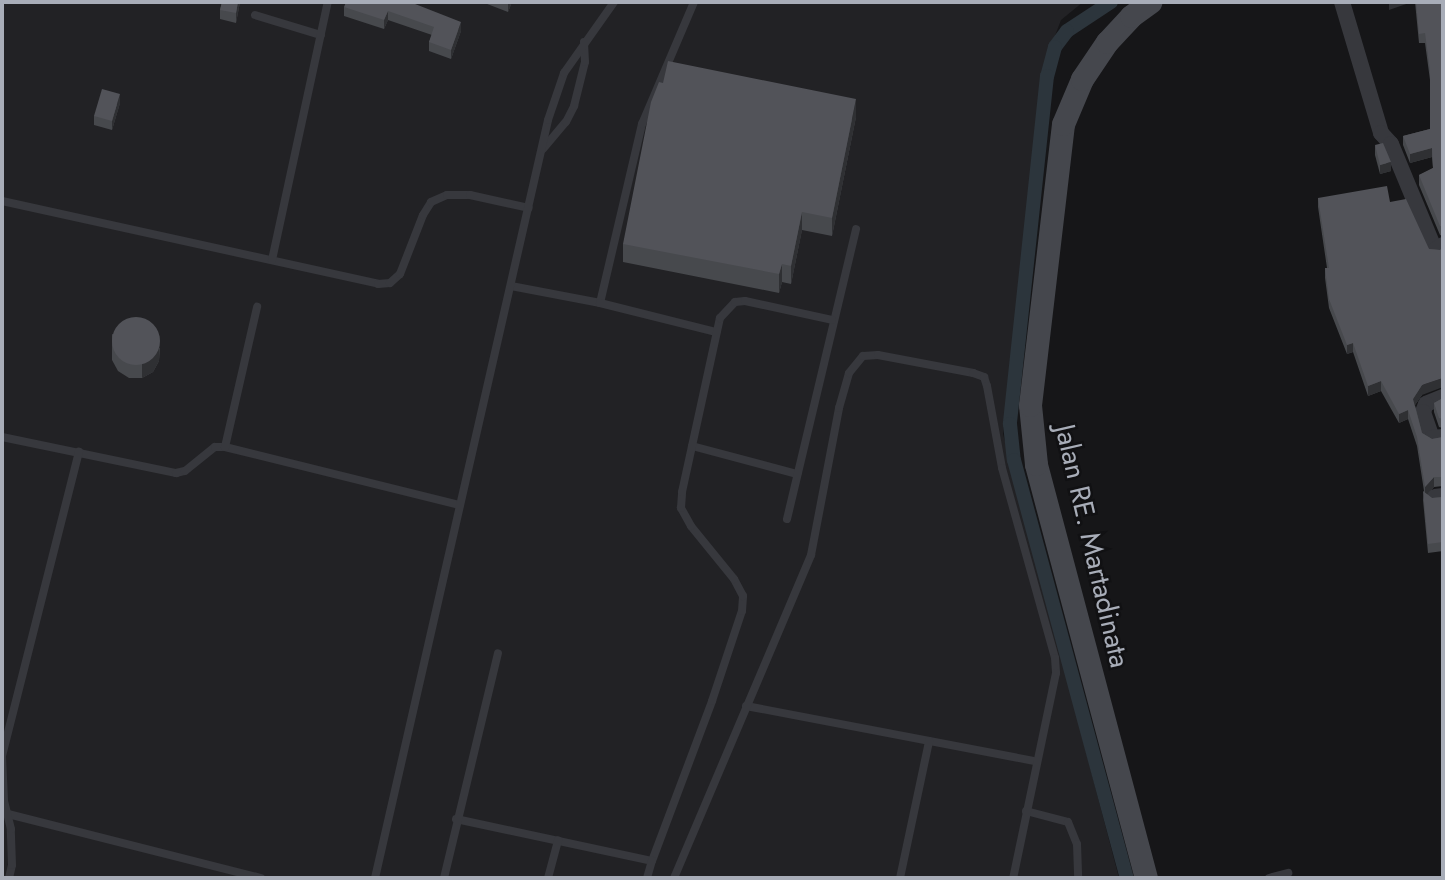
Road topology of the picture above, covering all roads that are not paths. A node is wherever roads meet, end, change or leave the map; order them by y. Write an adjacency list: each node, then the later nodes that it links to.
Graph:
1 (328, 2): 7 (lane)
2 (614, 2): 8 (lane)
3 (694, 2): 16 (lane)
4 (1150, 2): 49 (main road, Jalan RE. Martadinata)
5 (1342, 2): 13 (street)
6 (255, 15): 7 (lane)
7 (321, 36): 14 (lane)
8 (584, 42): 9 (lane); 9 (lane)
9 (541, 151): 11 (lane)
10 (2, 201): 14 (lane)
11 (529, 208): 14 (lane); 15 (lane)
12 (856, 229): 18 (lane)
13 (1440, 252)
14 (271, 260)
15 (511, 286): 16 (lane); 27 (lane)
16 (600, 303): 19 (lane)
17 (257, 307): 24 (lane)
18 (832, 320): 19 (lane); 26 (lane)
19 (716, 332): 23 (lane)
20 (1443, 397): 22 (street)
21 (2, 437): 25 (lane)
22 (1443, 437)
23 (692, 446): 26 (lane); 37 (lane)
24 (225, 447): 25 (lane); 27 (lane)
25 (79, 452): 34 (lane)
26 (797, 474): 28 (lane)
27 (460, 505): 41 (lane)
28 (787, 519)
29 (498, 653): 35 (lane)
30 (746, 706): 31 (lane); 32 (lane); 45 (lane)
31 (929, 741): 32 (lane); 46 (lane)
32 (1035, 761): 33 (lane)
33 (1026, 811): 47 (lane); 48 (lane)
34 (8, 814): 39 (lane); 40 (lane)
35 (456, 819): 36 (lane); 42 (lane)
36 (558, 840): 37 (lane); 43 (lane)
37 (652, 861): 44 (lane)
38 (1288, 873): 50 (lane)
39 (9, 878)
40 (261, 878)
41 (375, 878)
42 (444, 878)
43 (548, 878)
44 (647, 878)
45 (674, 878)
46 (900, 878)
47 (1013, 878)
48 (1078, 878)
49 (1146, 878)
50 (1269, 878)

